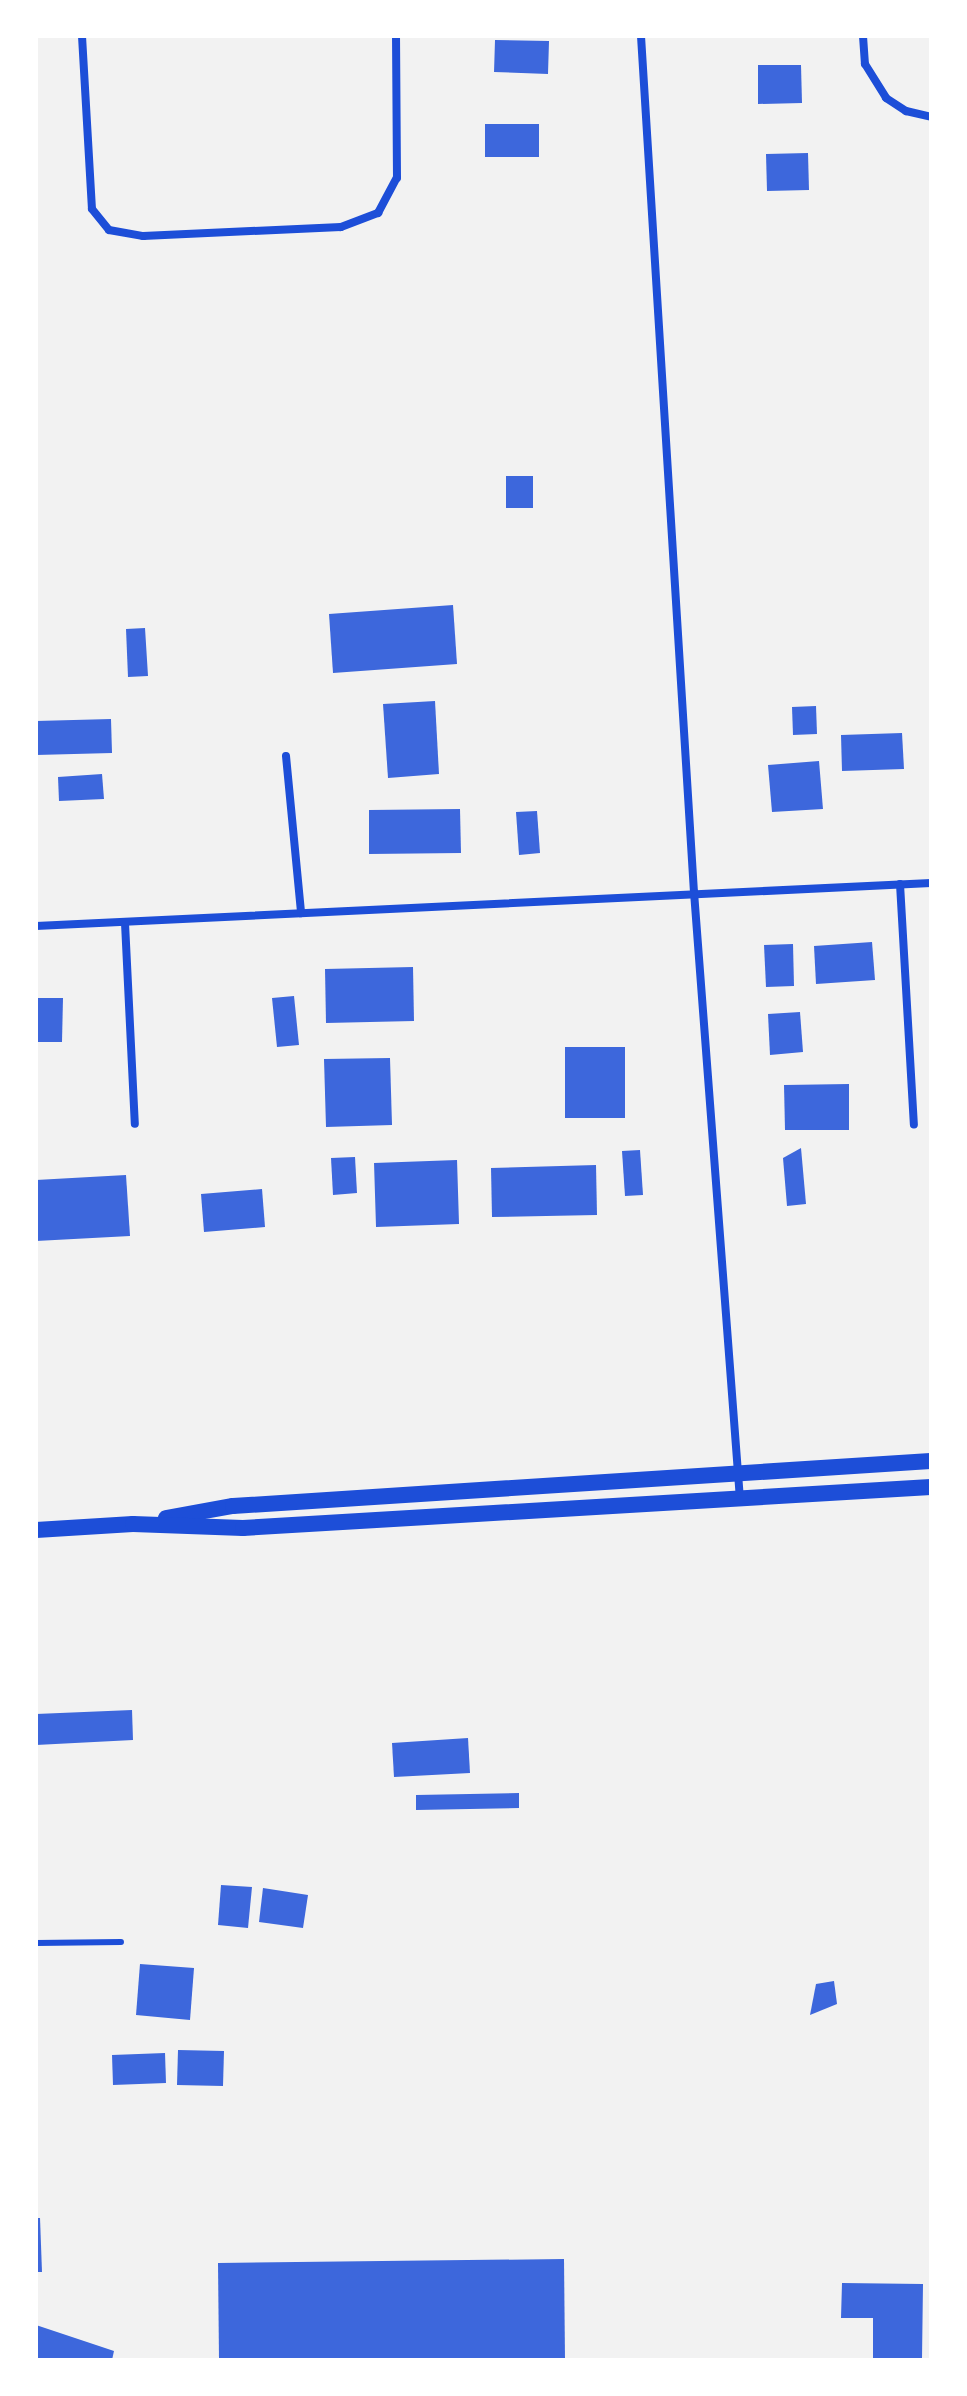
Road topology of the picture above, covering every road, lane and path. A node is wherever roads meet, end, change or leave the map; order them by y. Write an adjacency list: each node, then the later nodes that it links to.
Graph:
1 (82, 36): 2 (street)
2 (396, 36)
3 (641, 36): 9 (street)
4 (863, 36): 5 (street)
5 (931, 117)
6 (286, 756): 10 (street)
7 (931, 883): 8 (street)
8 (900, 884): 9 (street); 14 (street)
9 (694, 892): 10 (street); 16 (street)
10 (301, 913): 11 (street)
11 (125, 923): 12 (street); 13 (street)
12 (36, 926)
13 (135, 1124)
14 (914, 1125)
15 (931, 1461): 16 (main road)
16 (738, 1474): 18 (street); 19 (main road)
17 (931, 1487): 18 (main road)
18 (741, 1500): 19 (main road)
19 (133, 1524): 20 (main road)
20 (36, 1530)
21 (121, 1942): 22 (lane)
22 (36, 1943)

